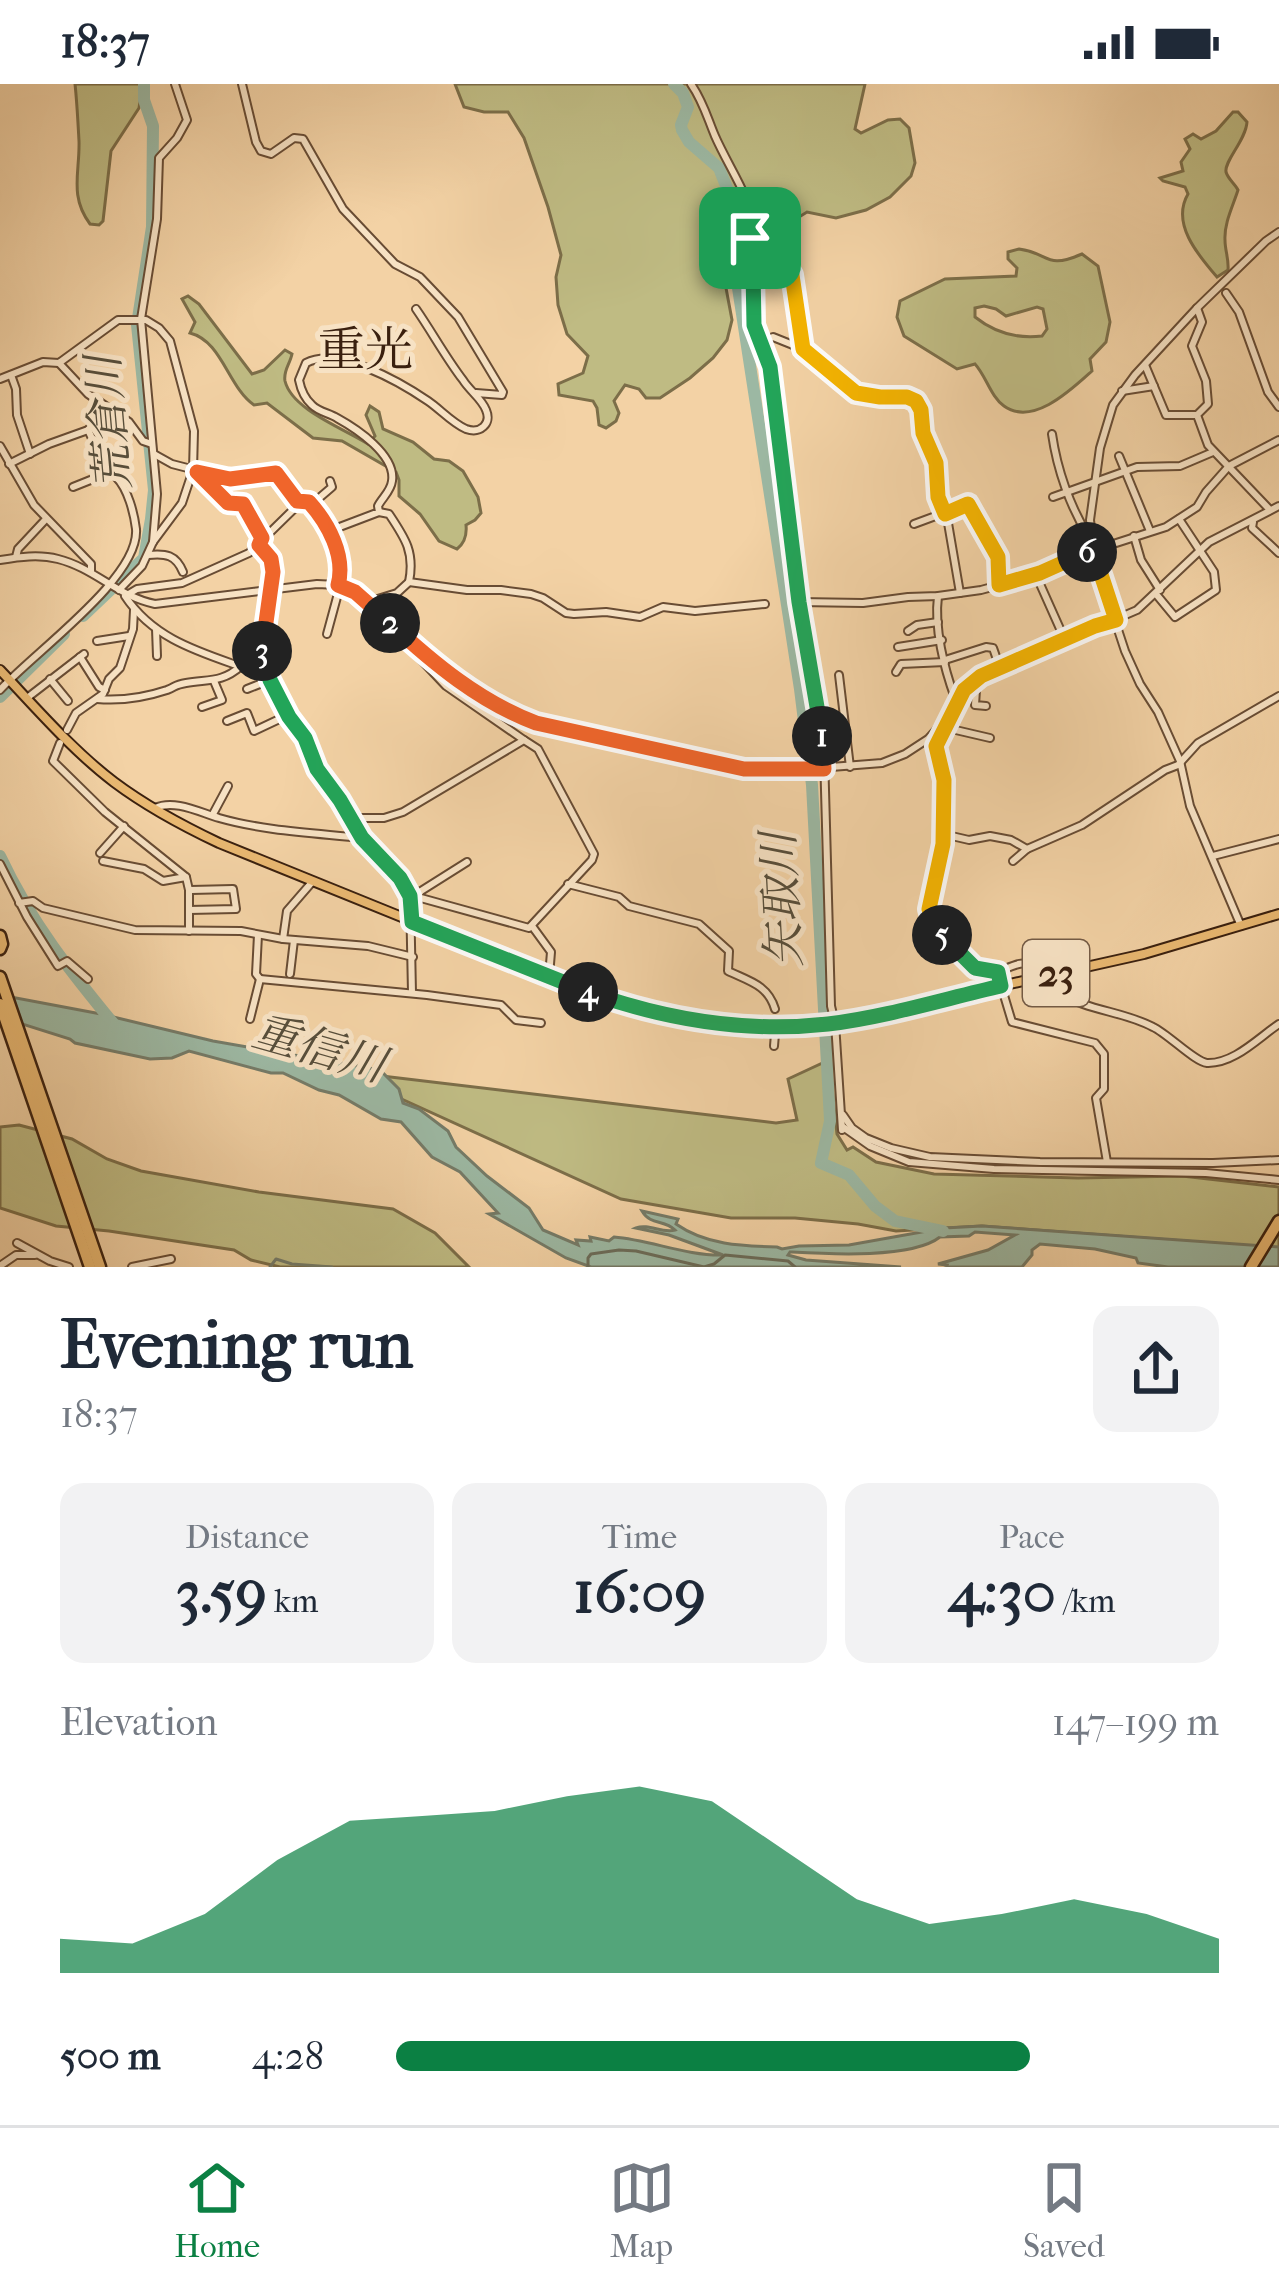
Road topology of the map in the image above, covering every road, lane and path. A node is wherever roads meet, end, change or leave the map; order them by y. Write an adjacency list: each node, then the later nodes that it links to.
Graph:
1 (175, 84): 10 (street)
2 (242, 84): 19 (street)
3 (691, 84): 4 (street)
4 (756, 232): 11 (street); 12 (street)
5 (1279, 232): 6 (street)
6 (1228, 279): 7 (street); 8 (street)
7 (1226, 293): 8 (street); 20 (street)
8 (1199, 306): 14 (street); 22 (street)
9 (416, 309): 19 (street)
10 (141, 319): 13 (street); 27 (street); 33 (street)
11 (803, 349): 12 (street); 48 (street)
12 (765, 350): 78 (street)
13 (58, 363): 15 (street); 21 (street)
14 (1145, 365): 17 (street); 18 (street)
15 (11, 375): 16 (street); 29 (street)
16 (0, 379)
17 (1154, 386): 18 (street); 22 (street)
18 (1122, 392): 37 (street)
19 (472, 393): 47 (street)
20 (1279, 407)
21 (106, 409): 23 (street); 27 (street)
22 (1196, 415): 28 (street)
23 (88, 430): 29 (street); 35 (street)
24 (1052, 434): 39 (street)
25 (1279, 440): 32 (street)
26 (0, 446): 31 (street)
27 (152, 449): 33 (street); 54 (street)
28 (1214, 452): 32 (street); 34 (street)
29 (30, 454): 31 (street)
30 (1119, 456): 34 (street)
31 (9, 464): 50 (street)
32 (1229, 466): 46 (street); 51 (street)
33 (195, 471): 41 (street); 58 (street); 59 (street)
34 (1125, 471): 37 (street); 56 (street)
35 (110, 473): 38 (street); 45 (street)
36 (330, 481): 42 (street)
37 (1094, 484): 39 (street); 60 (street)
38 (73, 487)
39 (1068, 491): 40 (street); 60 (street)
40 (1052, 497)
41 (300, 503): 42 (street); 59 (street)
42 (311, 505): 55 (street)
43 (119, 506): 45 (street)
44 (1279, 506): 46 (street)
45 (131, 507): 52 (street)
46 (1270, 510): 49 (street)
47 (379, 512): 55 (street); 69 (street)
48 (945, 514): 53 (street); 71 (street); 75 (street)
49 (1254, 518): 61 (street); 62 (street)
50 (46, 519): 64 (street); 66 (street)
51 (1179, 519): 56 (street); 61 (street)
52 (135, 521): 54 (street); 72 (street)
53 (914, 524)
54 (154, 527): 58 (street)
55 (329, 531): 70 (street)
56 (1150, 531): 57 (street)
57 (1134, 536): 60 (street); 74 (street)
58 (153, 542): 63 (street)
59 (261, 542): 72 (street); 73 (street)
60 (1092, 545): 68 (street); 81 (street)
61 (1198, 550): 74 (street); 74 (street)
62 (1279, 553)
63 (148, 555): 67 (street); 72 (street)
64 (16, 557): 65 (street); 66 (street)
65 (0, 560)
66 (90, 572): 72 (street)
67 (183, 572)
68 (1036, 574): 71 (street); 89 (street)
69 (409, 582): 77 (street); 79 (street)
70 (339, 585): 73 (street); 77 (street); 86 (street)
71 (999, 585): 75 (street)
72 (118, 589): 73 (street); 80 (street); 101 (street)
73 (269, 591): 99 (street)
74 (1158, 592): 81 (street)
75 (960, 593): 76 (street)
76 (938, 596): 78 (street); 82 (street)
77 (368, 602): 83 (street)
78 (799, 602): 124 (street)
79 (765, 604)
80 (134, 610): 84 (street); 87 (street)
81 (1116, 620): 89 (street); 122 (street)
82 (939, 622): 85 (street); 88 (street)
83 (394, 627): 120 (street); 124 (street)
84 (156, 629): 92 (street); 94 (street)
85 (908, 631)
86 (327, 634)
87 (131, 636): 90 (street); 106 (street)
88 (942, 640): 91 (street); 93 (street)
89 (1065, 640): 95 (street)
90 (97, 641)
91 (898, 647)
92 (157, 656)
93 (945, 661): 95 (street); 97 (street); 110 (street)
94 (241, 666): 99 (street); 102 (street)
95 (1000, 668): 103 (street)
96 (0, 670): 101 (main road, 23)
97 (896, 672)
98 (839, 675): 123 (street)
99 (270, 678): 104 (street); 115 (street)
100 (50, 679): 106 (street); 107 (street); 111 (street)
101 (10, 681): 105 (street); 107 (main road, 23)
102 (214, 681): 109 (street); 113 (street)
103 (966, 688): 110 (street); 112 (street); 117 (street)
104 (247, 689)
105 (0, 690)
106 (105, 690): 109 (street)
107 (26, 697): 126 (main road, 23)
108 (1276, 698): 114 (street); 122 (street)
109 (98, 699): 118 (street)
110 (955, 699): 123 (street)
111 (68, 701)
112 (986, 706)
113 (202, 707)
114 (1279, 712)
115 (288, 715): 116 (street); 128 (street)
116 (226, 721)
117 (946, 727): 119 (street); 131 (street)
118 (67, 730)
119 (990, 738)
120 (524, 740): 128 (street); 142 (street)
121 (60, 743): 129 (street)
122 (1180, 761): 135 (street); 136 (street)
123 (850, 768): 124 (street)
124 (823, 769): 171 (street)
125 (229, 786): 127 (street)
126 (154, 808): 127 (street); 141 (main road, 23)
127 (212, 815): 130 (street)
128 (351, 818): 132 (street)
129 (124, 826): 140 (street); 140 (street)
130 (303, 831): 132 (street); 134 (street)
131 (944, 834): 135 (street); 158 (street)
132 (362, 838): 144 (street)
133 (1279, 839): 136 (street)
134 (301, 846)
135 (1027, 849): 137 (street)
136 (1211, 856): 150 (street)
137 (1012, 861)
138 (467, 862): 144 (street)
139 (0, 864): 145 (street)
140 (186, 877): 143 (street)
141 (314, 881): 148 (main road, 23); 154 (street)
142 (568, 884): 149 (street); 168 (street)
143 (189, 890): 146 (street); 146 (street)
144 (413, 896): 148 (street); 149 (street)
145 (21, 902): 151 (street); 163 (street)
146 (189, 910): 151 (street)
147 (1279, 914): 150 (main road, 23)
148 (412, 922): 157 (street); 160 (main road, 23)
149 (532, 926): 160 (street)
150 (1241, 926): 161 (main road, 23)
151 (189, 931): 152 (street)
152 (258, 935): 154 (street); 164 (street)
153 (0, 936): 156 (highway)
154 (283, 939): 155 (street)
155 (294, 940): 157 (street); 159 (street)
156 (0, 949)
157 (413, 957): 166 (street)
158 (998, 972): 161 (street); 165 (street)
159 (290, 974)
160 (549, 976): 171 (main road, 23)
161 (1042, 976): 165 (main road, 23); 172 (street)
162 (0, 977): 189 (highway)
163 (88, 979)
164 (260, 979): 166 (street); 169 (street)
165 (1001, 986): 171 (main road, 23); 177 (street)
166 (412, 993): 170 (street)
167 (0, 1004): 188 (highway)
168 (775, 1010)
169 (250, 1019)
170 (541, 1023)
171 (833, 1023): 175 (street)
172 (1279, 1024)
173 (776, 1034): 174 (street)
174 (775, 1046)
175 (843, 1115): 177 (street); 178 (street)
176 (1279, 1160): 177 (street)
177 (1107, 1162)
178 (1279, 1180)
179 (1279, 1221): 191 (highway)
180 (17, 1243): 183 (street)
181 (0, 1253): 182 (street)
182 (16, 1255): 183 (street); 186 (street)
183 (39, 1255): 185 (street)
184 (171, 1259): 190 (street)
185 (51, 1264): 187 (street)
186 (0, 1266)
187 (69, 1267)
188 (90, 1267)
189 (100, 1267)
190 (132, 1267)
191 (1251, 1267)

